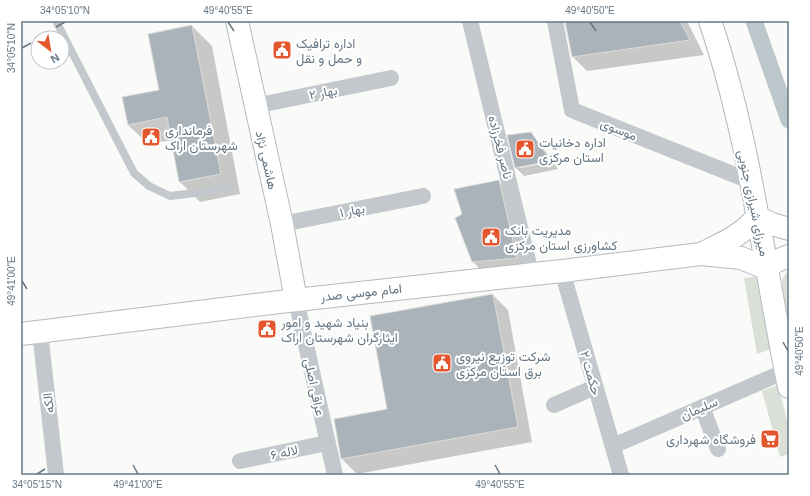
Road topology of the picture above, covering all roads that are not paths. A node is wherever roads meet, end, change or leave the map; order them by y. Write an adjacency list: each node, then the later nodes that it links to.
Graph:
1 (56, 21): 9 (lane)
2 (237, 21): 7 (street, هاشمی نژاد)
3 (470, 21): 18 (street, ناصر فخرزاده)
4 (555, 21): 8 (street, موسوی)
5 (710, 21): 8 (street, میرزای شیرازی جنوبی)
6 (391, 78): 7 (street, بهار ۲)
7 (255, 106): 12 (street, هاشمی نژاد)
8 (750, 181): 11 (street, میرزای شیرازی جنوبی)
9 (228, 189)
10 (423, 196): 12 (street, بهار ۱)
11 (758, 216): 13 (street); 14 (street, امام موسی صدر); 16 (street, میرزای شیرازی جنوبی)
12 (282, 224): 19 (street, هاشمی نژاد)
13 (789, 229)
14 (700, 254): 16 (street, امام موسی صدر); 17 (street, امام موسی صدر)
15 (789, 256): 16 (street)
16 (768, 269): 21 (street, میرزای شیرازی جنوبی)
17 (562, 271): 18 (street, امام موسی صدر); 22 (street, حکمت ۲)
18 (531, 273): 19 (street, امام موسی صدر)
19 (296, 300): 20 (street, امام موسی صدر); 25 (street, عراقی اصلی)
20 (30, 333): 29 (street, الکه)
21 (787, 379): 24 (street, سلیمان)
22 (595, 388): 23 (street); 26 (street, حکمت ۲)
23 (554, 405)
24 (702, 407): 26 (street, سلیمان); 27 (street)
25 (327, 443): 28 (street, لاله ۶); 30 (street, عراقی اصلی)
26 (613, 446): 31 (street, حکمت ۲)
27 (718, 449)
28 (240, 461)
29 (56, 475)
30 (335, 475)
31 (621, 475)

